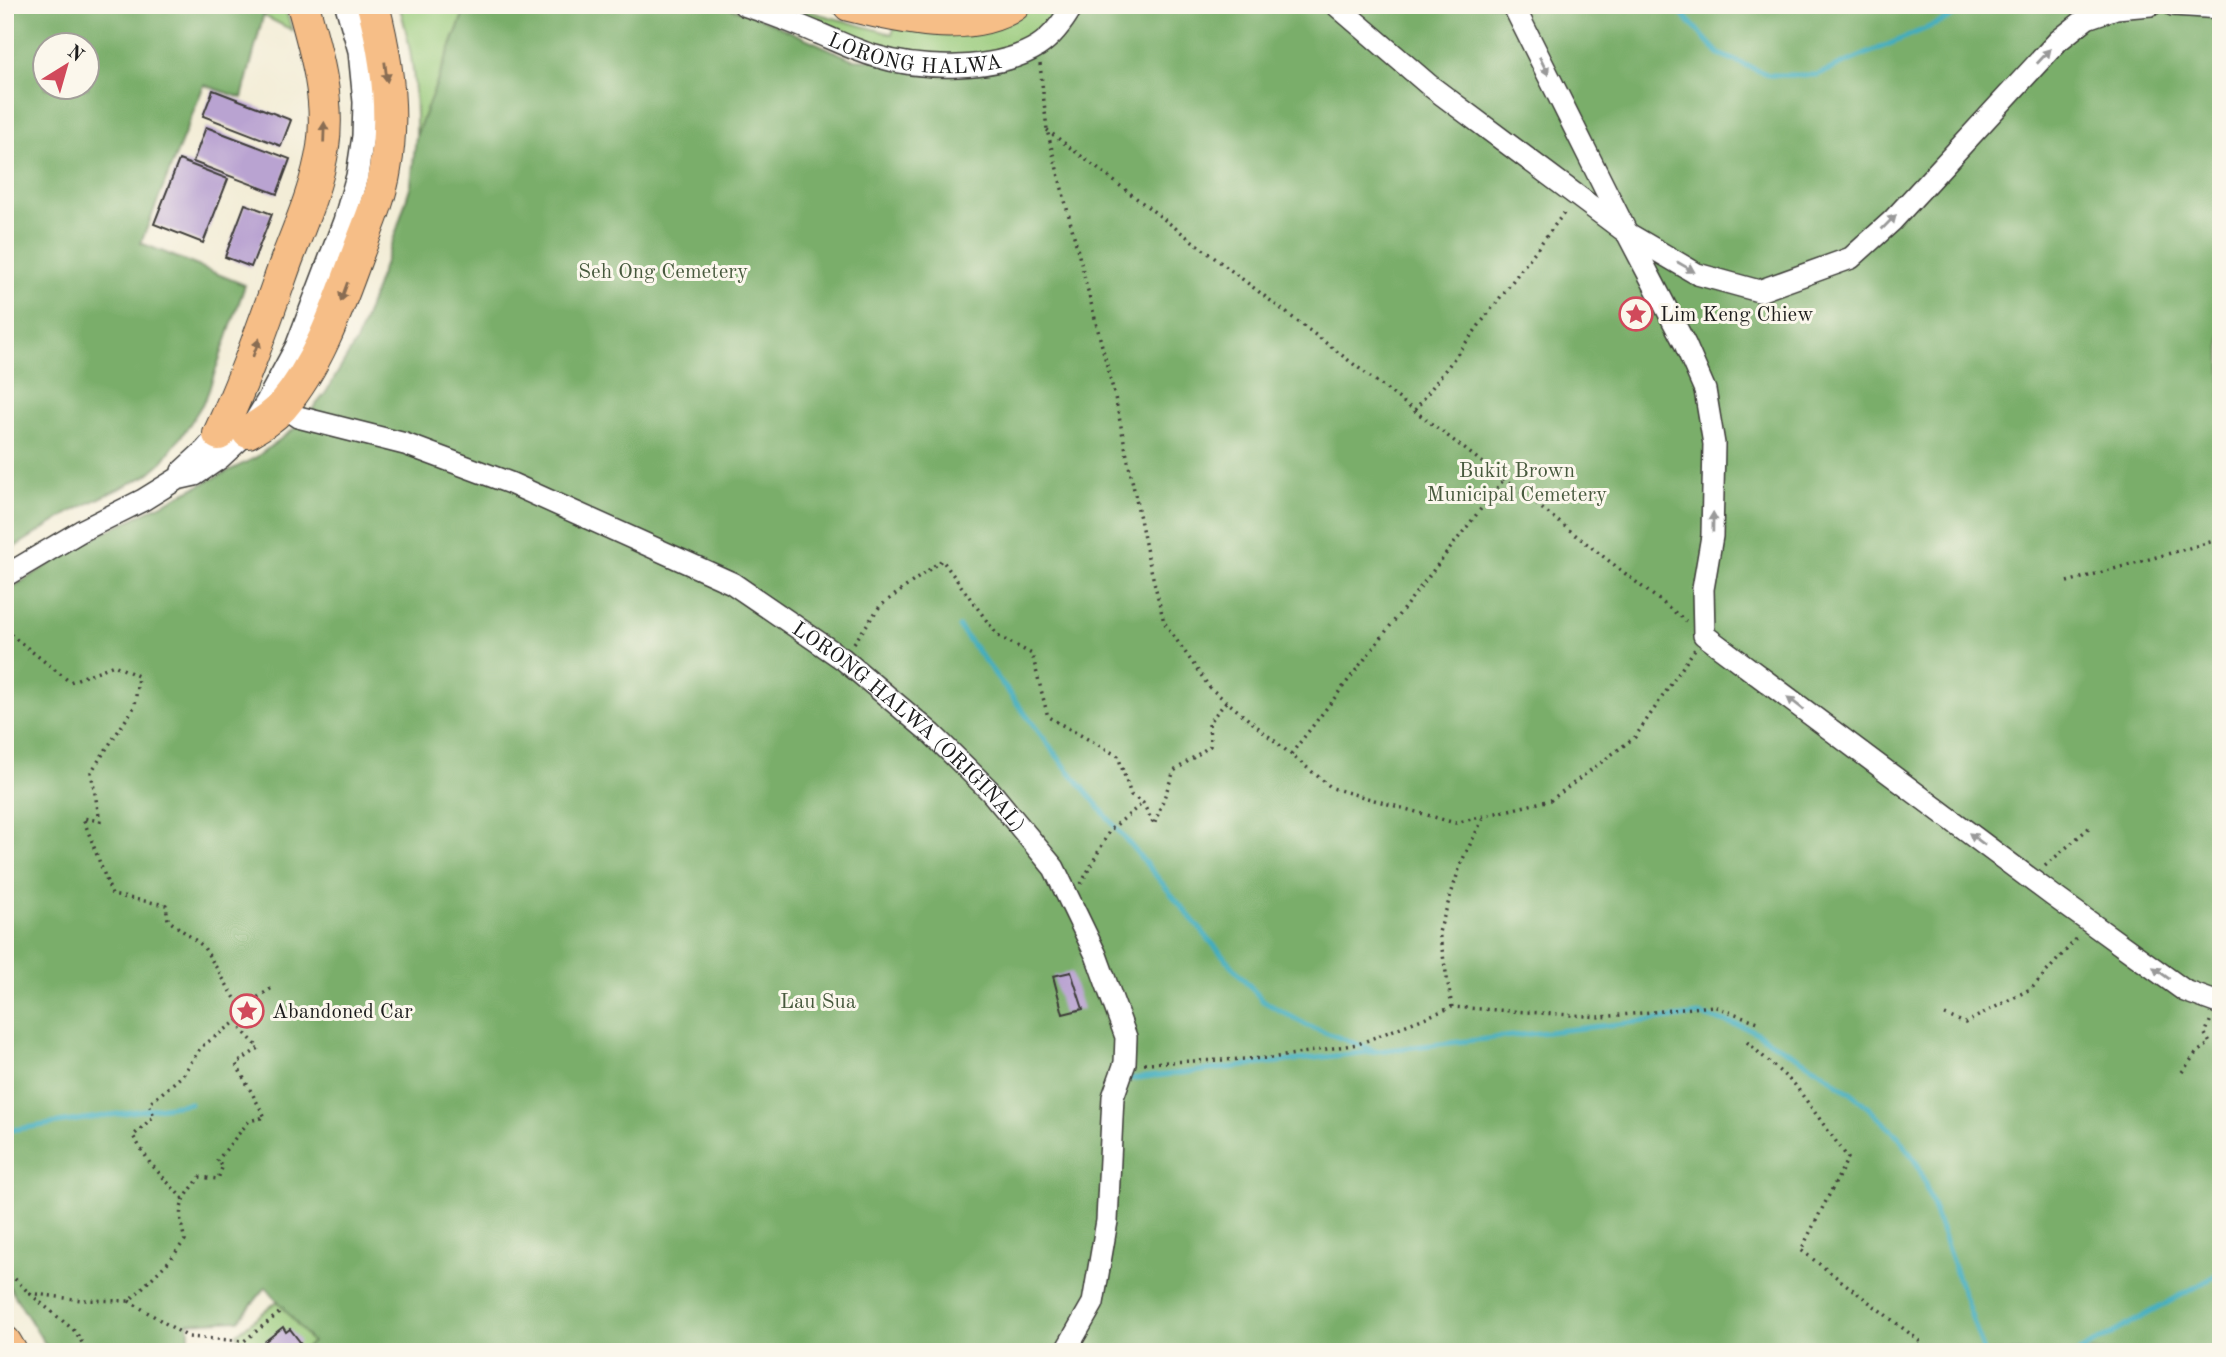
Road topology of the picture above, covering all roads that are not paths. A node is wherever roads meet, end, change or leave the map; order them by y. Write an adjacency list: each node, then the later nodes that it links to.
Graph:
1 (303, 5): 16 (highway, one-way to 1)
2 (333, 5): 16 (street)
3 (346, 5): 16 (street)
4 (373, 5): 15 (highway, one-way to 15)
5 (744, 5): 8 (street, LORONG HALWA)
6 (849, 5): 7 (highway)
7 (1014, 5)
8 (1073, 5)
9 (1336, 5): 14 (street)
10 (1513, 5): 14 (street, one-way to 14)
11 (2151, 5): 14 (street, one-way to 11)
12 (2173, 5): 13 (street)
13 (2221, 8)
14 (1627, 233): 18 (street, one-way to 14)
15 (282, 406): 16 (highway); 21 (street, LORONG HALWA (ORIGINAL))
16 (234, 433): 17 (street)
17 (5, 576)
18 (2218, 1004)
19 (5, 1342): 20 (highway)
20 (11, 1352)
21 (1065, 1352)

